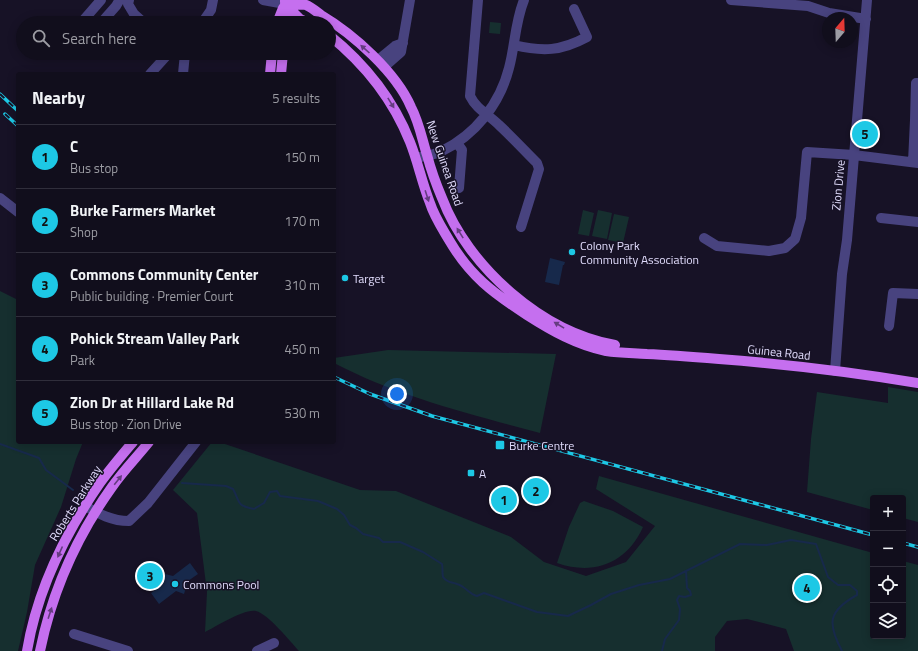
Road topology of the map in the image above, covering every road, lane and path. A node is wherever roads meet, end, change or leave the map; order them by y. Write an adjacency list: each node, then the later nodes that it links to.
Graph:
1 (101, 0): 13 (street)
2 (213, 0): 16 (street)
3 (263, 0): 10 (street, New Guinea Road)
4 (410, 0): 29 (street)
5 (478, 0): 35 (street)
6 (524, 0): 24 (street)
7 (731, 0): 11 (street)
8 (867, 0): 21 (street, Zion Drive)
9 (123, 1): 14 (street); 15 (street)
10 (285, 2): 17 (main road); 18 (main road); 19 (main road); 20 (main road, New Guinea Road, one-way to 10)
11 (774, 2): 21 (street)
12 (574, 9): 24 (street)
13 (87, 16)
14 (107, 16)
15 (136, 16)
16 (206, 16)
17 (280, 16)
18 (286, 16)
19 (297, 16)
20 (323, 16)
21 (866, 19): 38 (street, Zion Drive)
22 (336, 25): 29 (main road, New Guinea Road, one-way to 22)
23 (336, 41): 40 (main road, New Guinea Road, one-way to 40)
24 (514, 45): 35 (street)
25 (163, 60): 30 (street)
26 (183, 60): 31 (street)
27 (271, 60): 32 (main road)
28 (282, 60): 33 (main road)
29 (381, 64): 39 (main road, New Guinea Road)
30 (152, 72)
31 (183, 72)
32 (270, 72)
33 (281, 72)
34 (918, 83): 36 (street)
35 (487, 115): 37 (street); 47 (street)
36 (916, 120): 41 (street)
37 (457, 142): 39 (street); 42 (street)
38 (854, 155): 41 (street); 48 (street); 53 (street, Zion Drive)
39 (427, 156): 40 (street); 51 (main road, New Guinea Road, one-way to 39)
40 (416, 158): 51 (main road, New Guinea Road, one-way to 51)
41 (916, 162)
42 (460, 188)
43 (0, 198): 44 (street)
44 (16, 210)
45 (881, 218): 46 (street)
46 (918, 222)
47 (521, 226)
48 (704, 238)
49 (918, 294): 50 (street)
50 (889, 326)
51 (593, 344): 52 (main road, New Guinea Road)
52 (636, 353): 53 (main road, Guinea Road)
53 (835, 371): 54 (main road, Guinea Road)
54 (918, 383)
55 (131, 444): 58 (main road, Roberts Parkway)
56 (147, 444): 59 (main road, Roberts Parkway, one-way to 56)
57 (194, 444): 59 (street)
58 (85, 506): 59 (street); 62 (main road, Roberts Parkway, one-way to 62)
59 (96, 512): 63 (main road, Roberts Parkway, one-way to 59)
60 (74, 634): 64 (street)
61 (274, 643): 65 (street)
62 (27, 651)
63 (40, 651)
64 (128, 651)
65 (257, 651)

